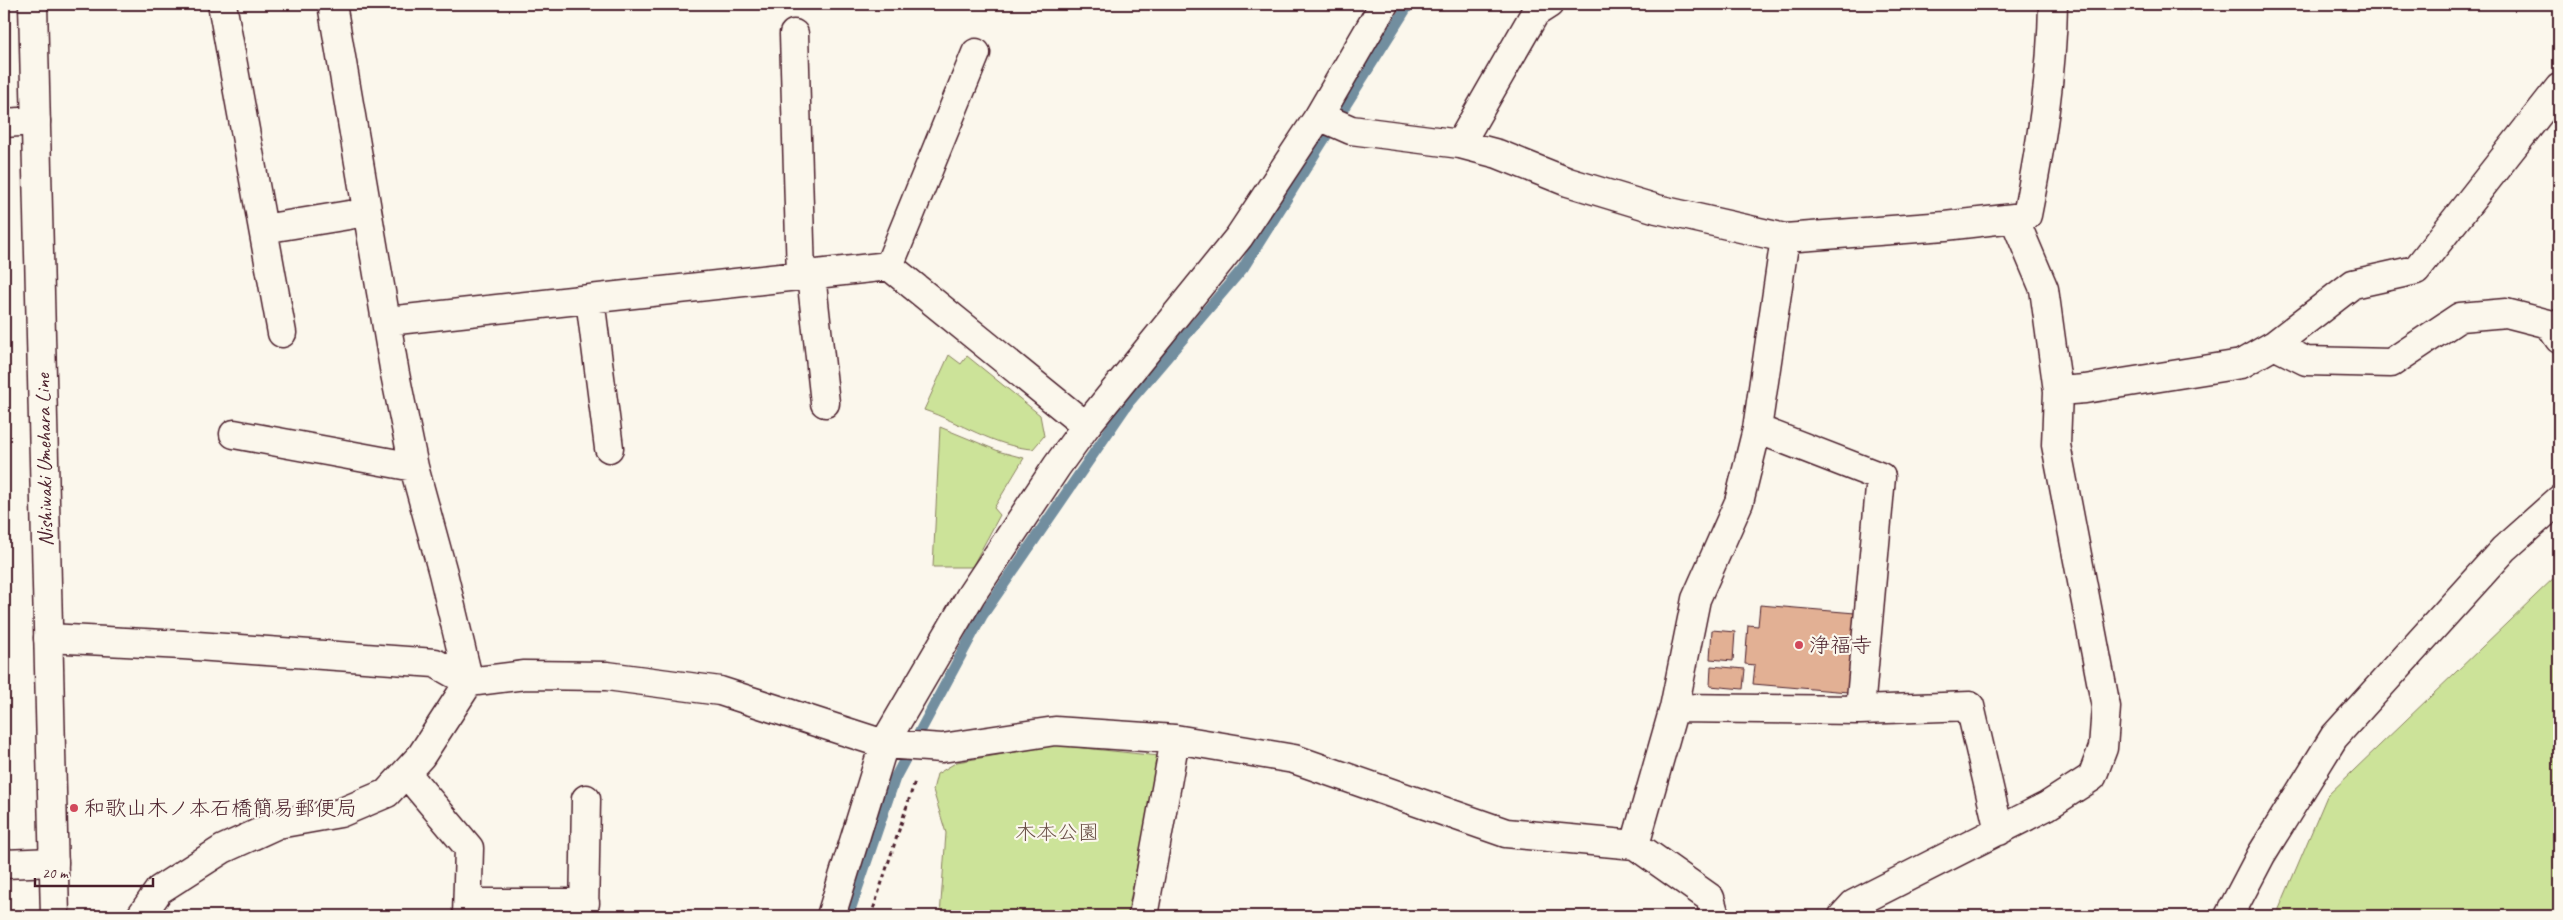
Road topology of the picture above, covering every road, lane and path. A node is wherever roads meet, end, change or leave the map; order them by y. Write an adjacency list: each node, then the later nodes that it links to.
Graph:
1 (33, 4): 13 (street, Nishiwaki Umehara Line)
2 (222, 4): 18 (street)
3 (332, 4): 23 (street)
4 (1384, 4): 12 (street)
5 (1549, 4): 15 (street)
6 (2053, 4): 17 (street)
7 (2125, 4): 8 (path)
8 (2195, 4)
9 (794, 34): 21 (street)
10 (976, 53): 20 (street)
11 (2559, 88): 26 (street)
12 (1319, 116): 15 (street); 29 (street)
13 (36, 121): 14 (street); 35 (street, Nishiwaki Umehara Line)
14 (4, 123)
15 (1460, 144): 19 (street)
16 (349, 215): 18 (street)
17 (2014, 218): 19 (street); 27 (street)
18 (263, 229): 24 (street)
19 (1785, 238): 30 (street)
20 (889, 266): 21 (street); 29 (street)
21 (806, 275): 22 (street); 28 (street)
22 (590, 299): 23 (street); 32 (street)
23 (388, 321): 33 (street)
24 (282, 333)
25 (2559, 339): 26 (street)
26 (2274, 345): 27 (street)
27 (2058, 391): 44 (street)
28 (825, 403)
29 (1086, 426): 40 (street)
30 (1757, 429): 37 (street); 38 (street)
31 (234, 434): 33 (street)
32 (609, 448)
33 (414, 467): 36 (street)
34 (2559, 500): 57 (street)
35 (48, 638): 36 (street); 46 (street, Nishiwaki Umehara Line)
36 (469, 682): 40 (street); 42 (street)
37 (1674, 708): 38 (street); 45 (street)
38 (1860, 710): 44 (street)
39 (1175, 739): 41 (street); 45 (street); 54 (street)
40 (884, 744): 41 (street); 52 (street)
41 (934, 748): 53 (path)
42 (407, 774): 48 (street); 51 (street)
43 (586, 799): 49 (street)
44 (1999, 831): 56 (street)
45 (1635, 845): 55 (street)
46 (54, 862): 47 (street); 50 (street, Nishiwaki Umehara Line)
47 (4, 864)
48 (468, 910): 49 (street)
49 (585, 910)
50 (55, 916)
51 (141, 916)
52 (831, 916)
53 (871, 916)
54 (1142, 916)
55 (1718, 916)
56 (1843, 916)
57 (2229, 916)

